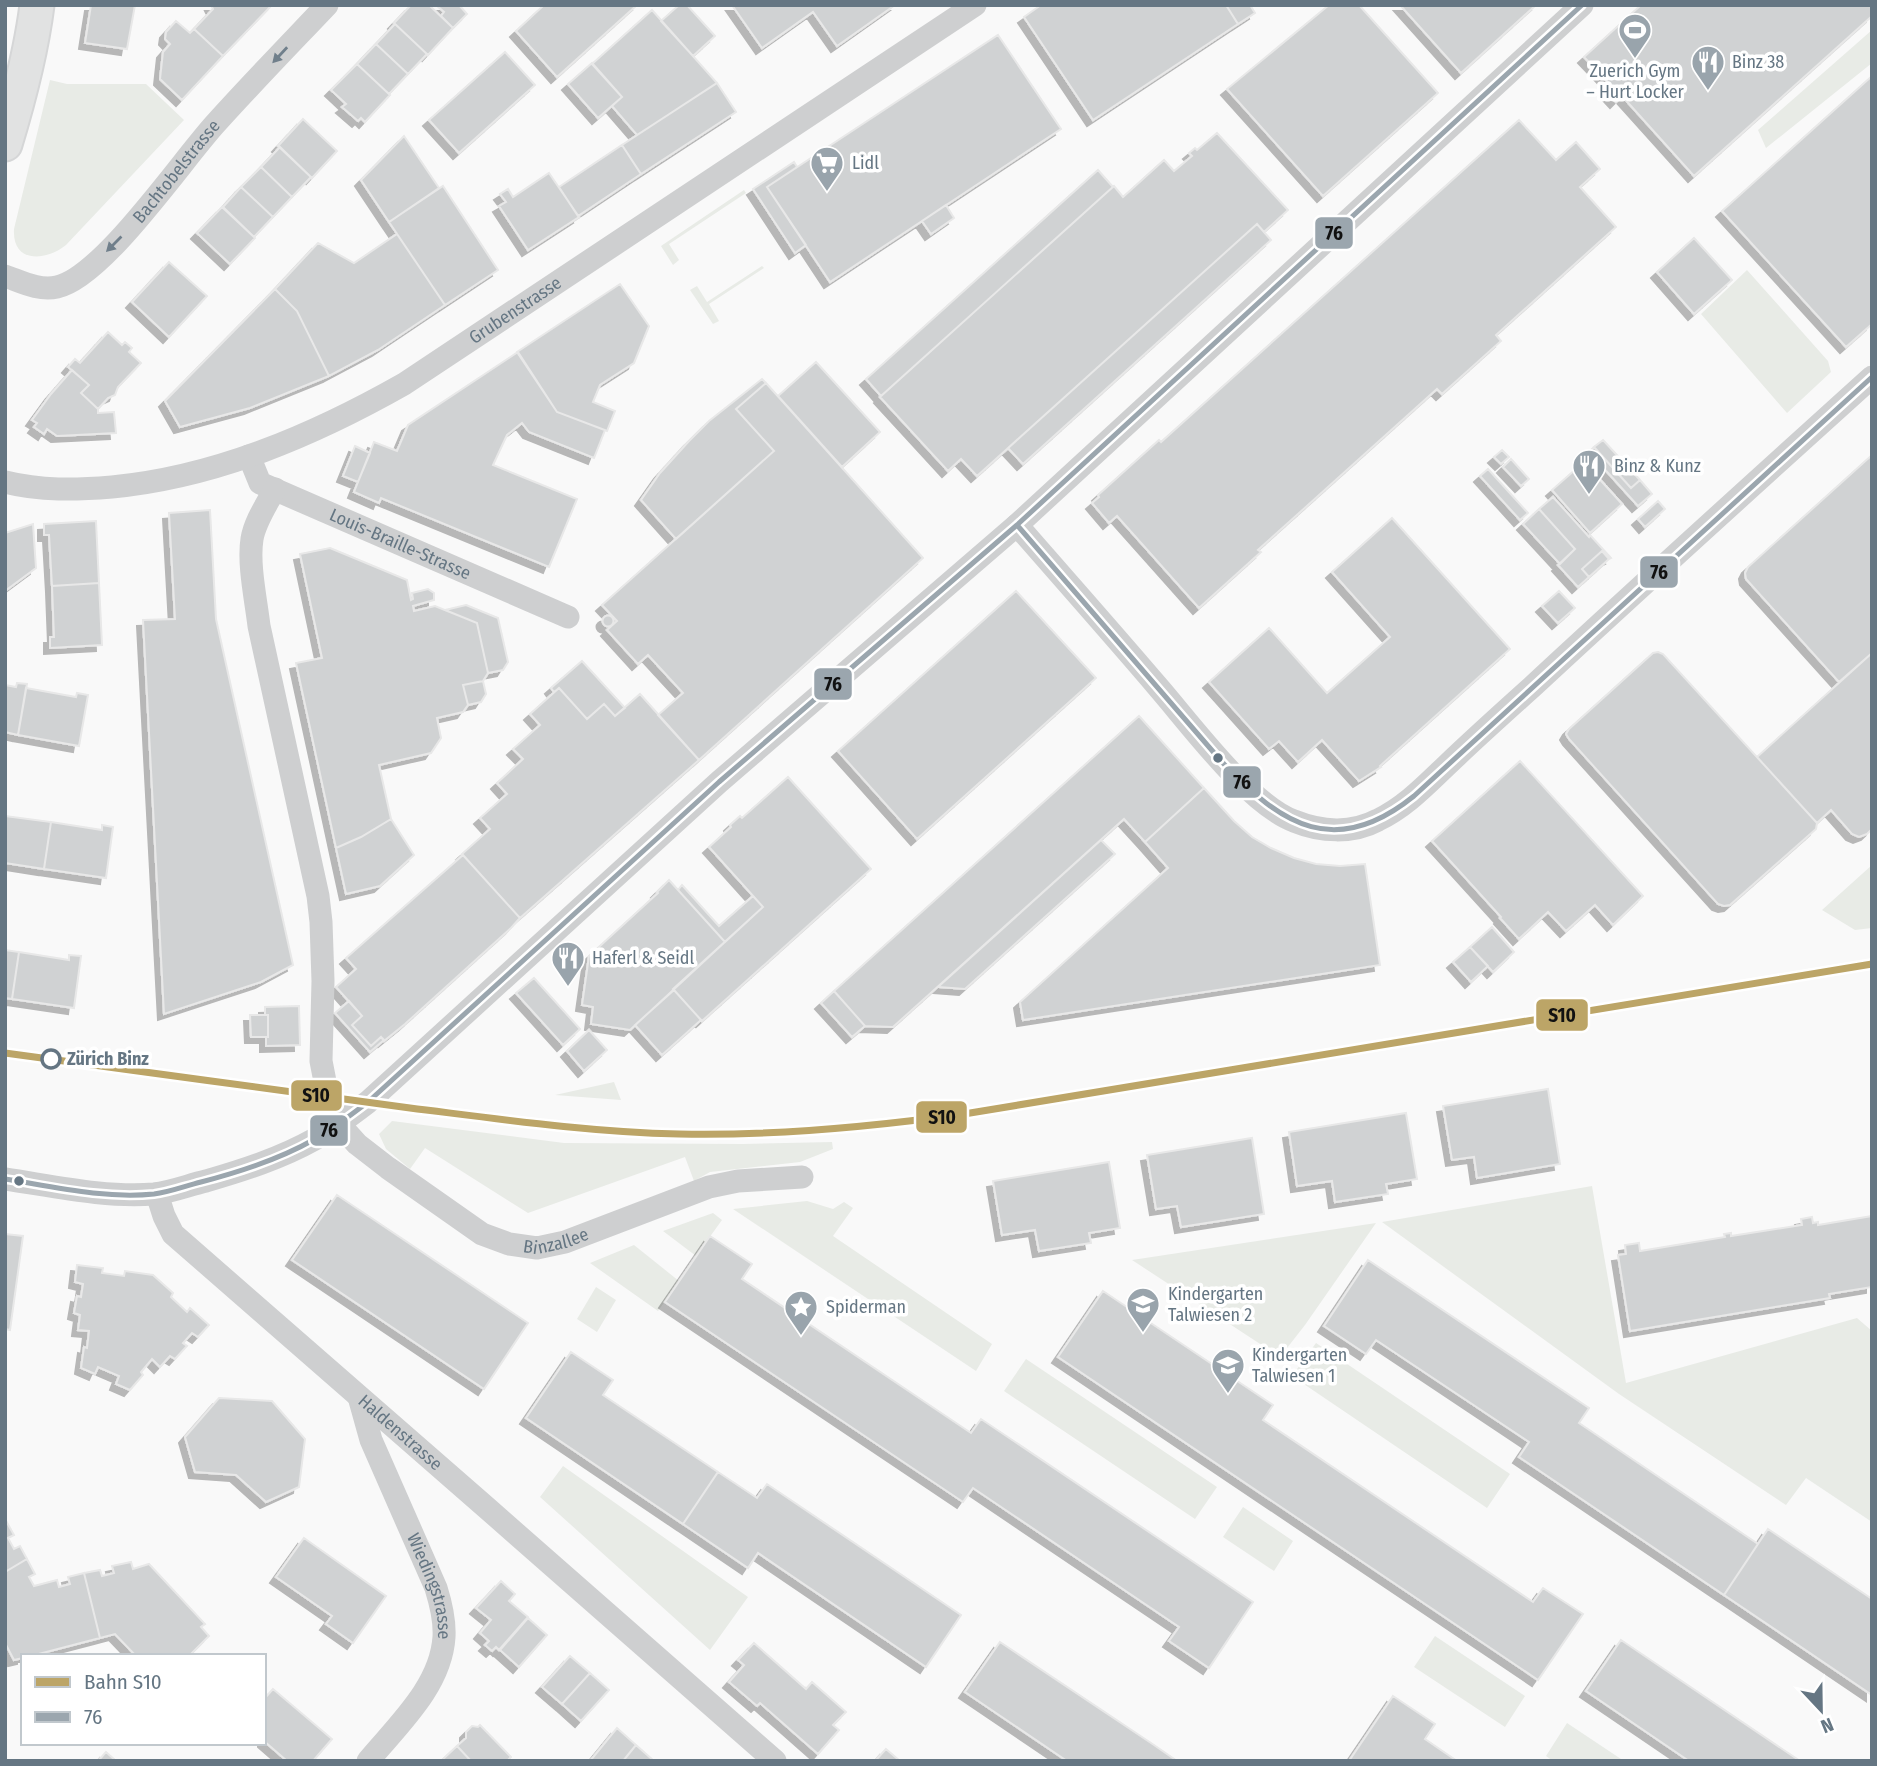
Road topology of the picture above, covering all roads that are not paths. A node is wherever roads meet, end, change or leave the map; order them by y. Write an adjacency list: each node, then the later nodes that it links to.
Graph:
1 (37, 5): 5 (main road)
2 (327, 5): 6 (street, Bachtobelstrasse, one-way to 6)
3 (975, 5): 8 (street, Grubenstrasse)
4 (1582, 5): 11 (street)
5 (5, 144)
6 (5, 276)
7 (1872, 377): 11 (street)
8 (249, 456): 9 (street, Grubenstrasse); 10 (street, Louis-Braille-Strasse)
9 (5, 482)
10 (275, 489): 12 (street, Louis-Braille-Strasse); 13 (street)
11 (1017, 525): 13 (street)
12 (568, 617)
13 (339, 1124): 14 (street, Binzallee); 16 (street)
14 (802, 1177)
15 (5, 1179): 16 (street)
16 (157, 1194): 17 (street, Haldenstrasse)
17 (359, 1397): 18 (street, Wiedingstrasse); 19 (street, Haldenstrasse)
18 (368, 1761)
19 (775, 1761)

